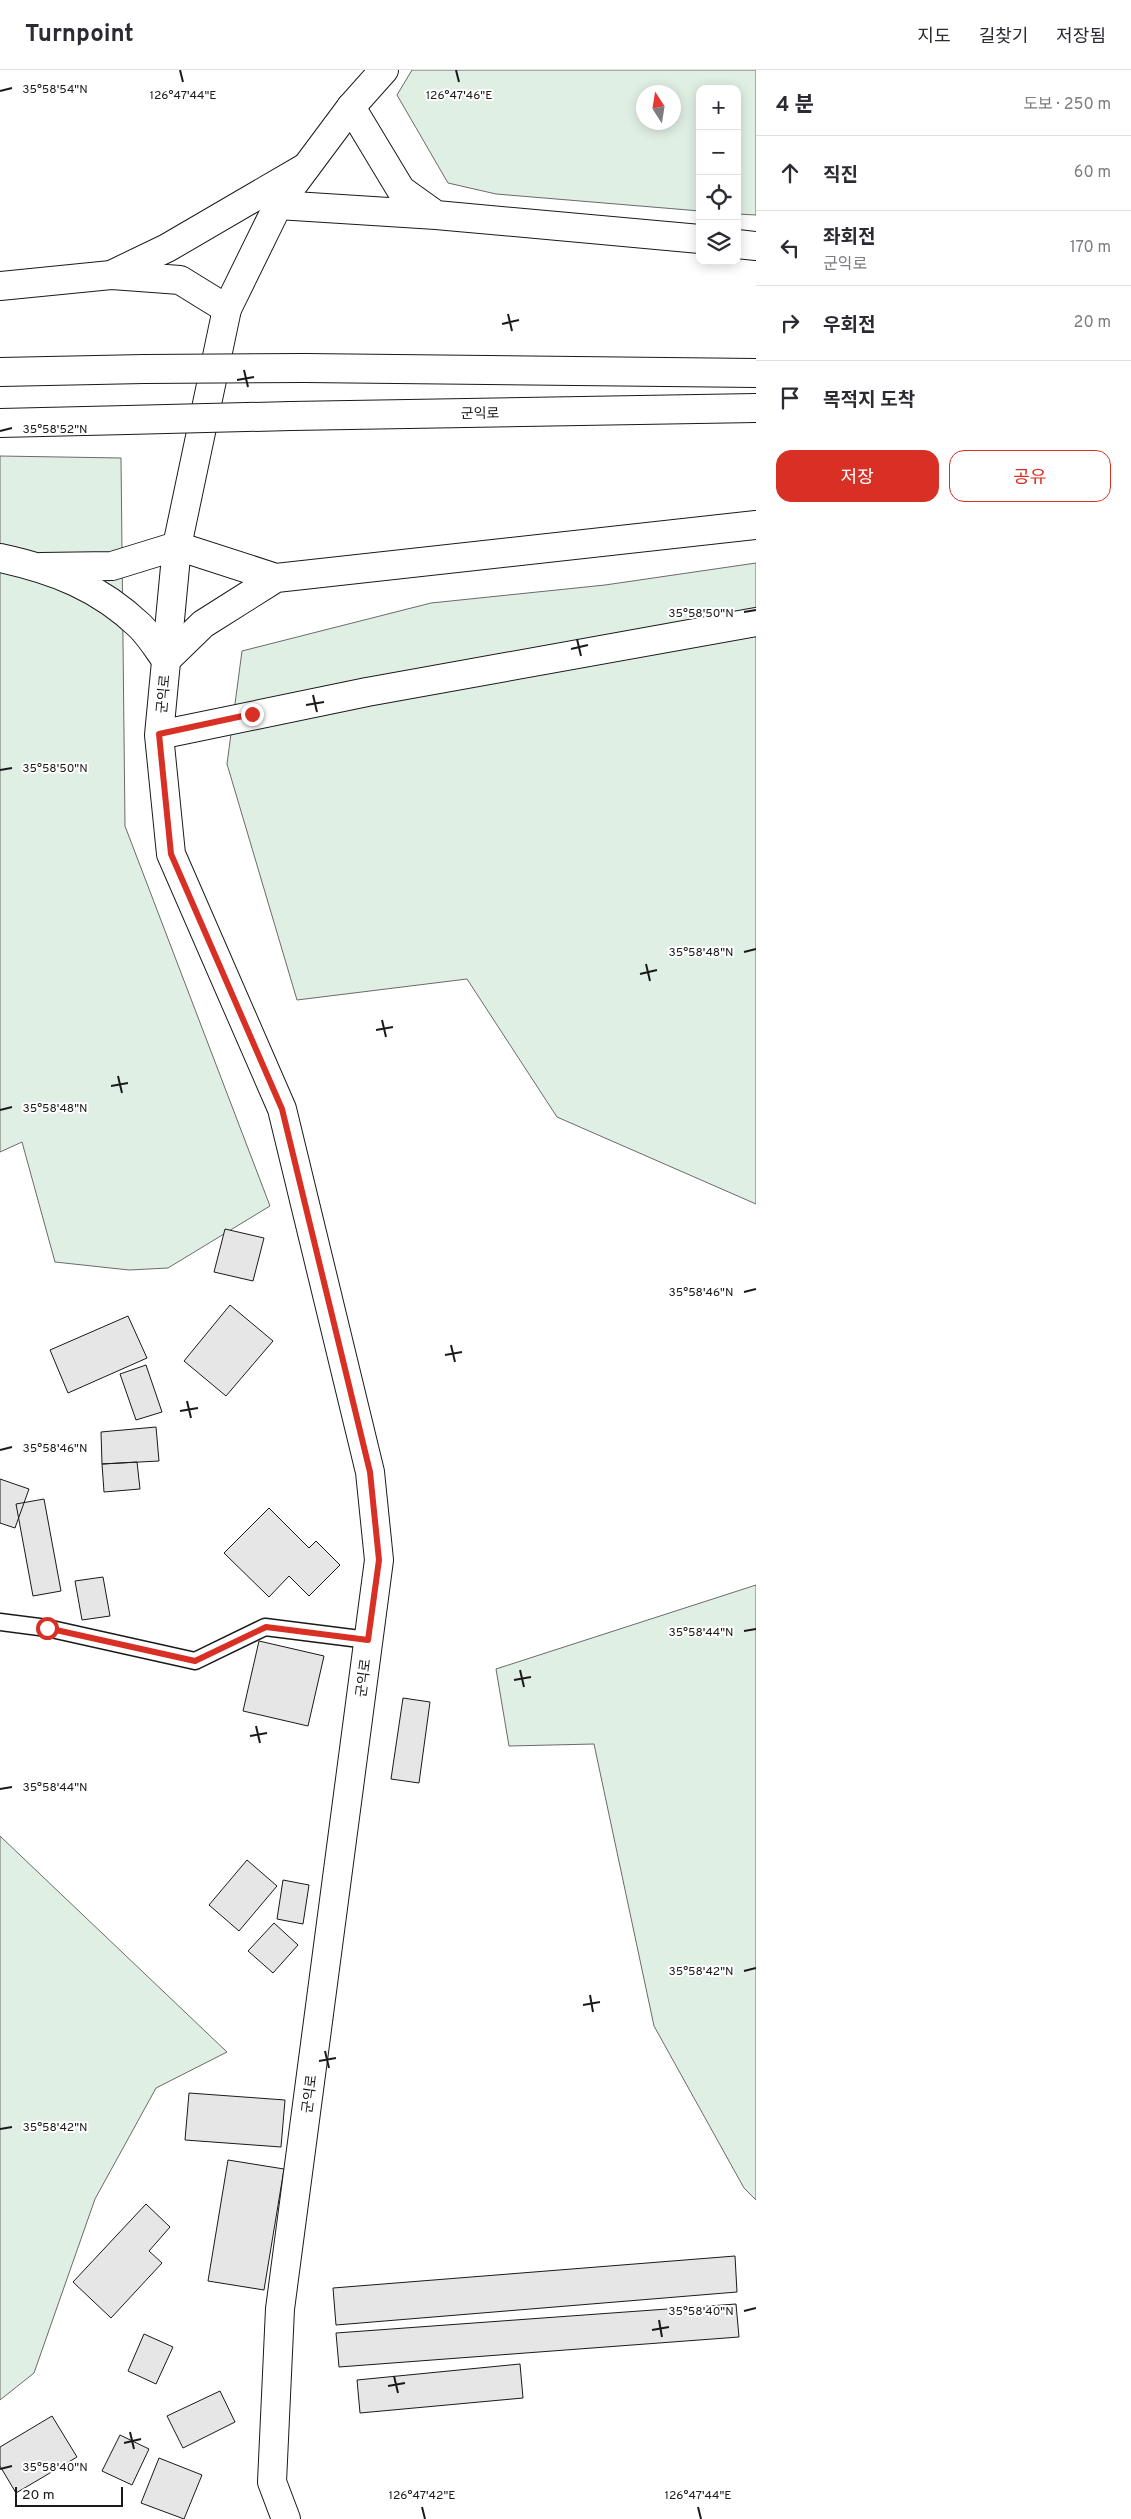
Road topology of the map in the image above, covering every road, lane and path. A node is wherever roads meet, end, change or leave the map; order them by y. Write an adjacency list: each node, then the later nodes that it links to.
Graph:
1 (384, 70): 2 (main road, 군익로)
2 (351, 107): 3 (main road, 군익로); 5 (main road)
3 (306, 167): 4 (main road, 군익로); 9 (main road)
4 (278, 205): 5 (main road); 11 (main road, 군익로)
5 (436, 215): 6 (main road)
6 (696, 238)
7 (741, 244): 8 (main road)
8 (756, 246)
9 (111, 275): 10 (main road); 11 (main road)
10 (0, 286)
11 (227, 309): 17 (main road, 군익로)
12 (0, 372): 13 (main road, bridge)
13 (756, 373)
14 (756, 408): 15 (main road, 군익로, bridge)
15 (0, 422)
16 (756, 525): 20 (main road)
17 (177, 546): 19 (main road); 20 (main road); 22 (main road, 군익로)
18 (0, 558): 19 (main road)
19 (41, 567): 22 (main road)
20 (276, 578): 22 (main road)
21 (756, 622): 23 (main road)
22 (166, 660): 23 (main road, 군익로)
23 (159, 734): 25 (main road, 군익로)
24 (0, 1622): 25 (lane)
25 (368, 1640): 26 (main road, 군익로)
26 (286, 2519)

